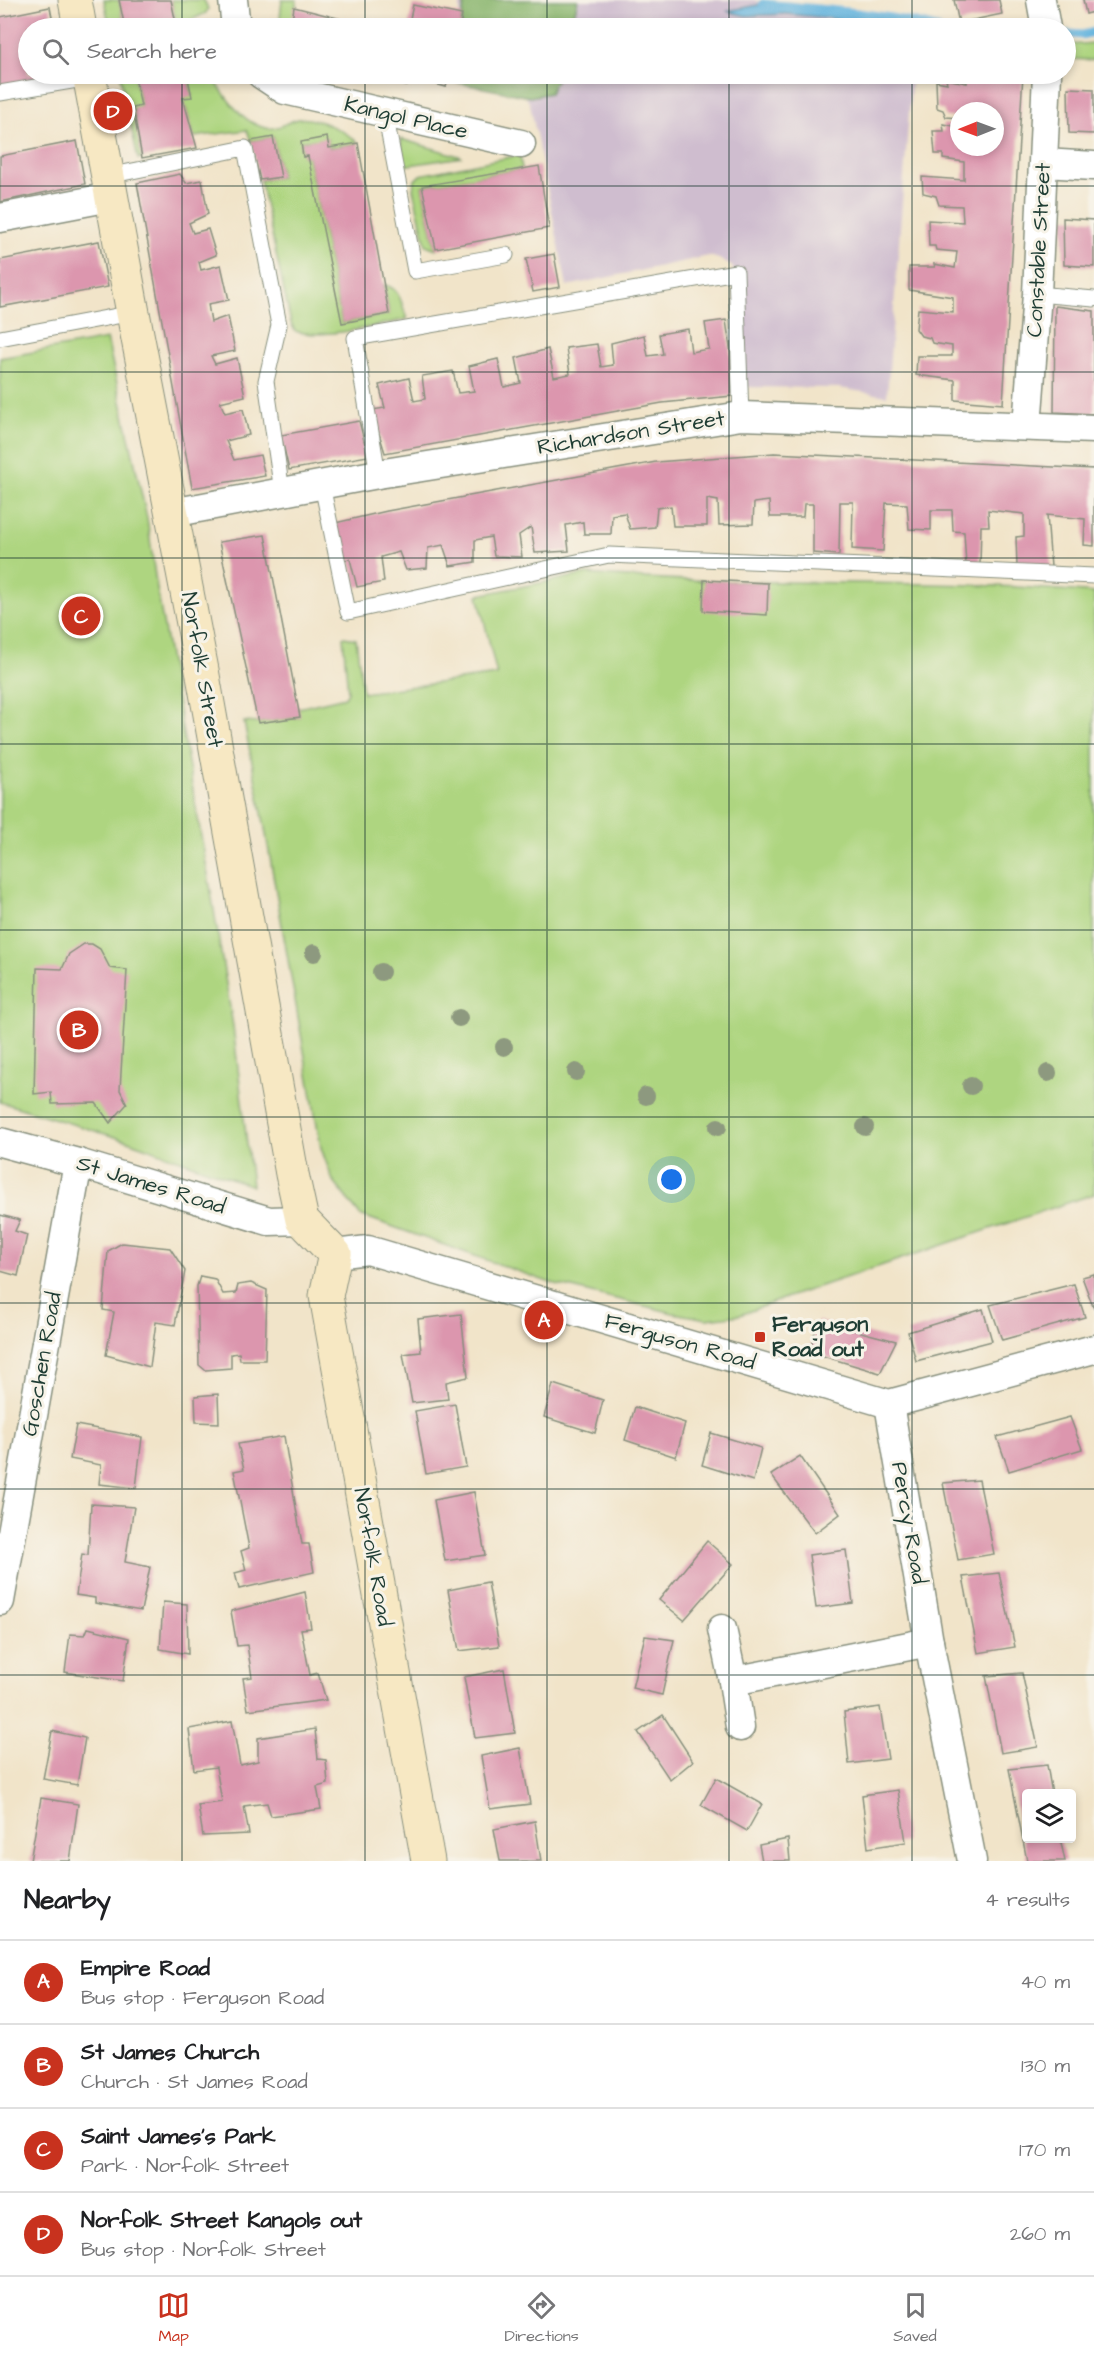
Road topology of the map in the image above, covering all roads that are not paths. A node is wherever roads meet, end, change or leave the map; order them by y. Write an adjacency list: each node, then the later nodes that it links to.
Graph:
1 (75, 0): 4 (street)
2 (233, 0): 5 (street)
3 (1041, 0): 6 (street)
4 (78, 18)
5 (235, 18)
6 (1044, 18)
7 (47, 84): 11 (lane)
8 (90, 84): 16 (street, Norfolk Street)
9 (276, 84): 12 (street, Kangol Place)
10 (1047, 84): 14 (street, Constable Street)
11 (0, 93)
12 (385, 113): 13 (street, Kangol Place); 18 (lane)
13 (521, 144)
14 (1044, 163): 15 (street); 19 (street, Constable Street)
15 (1094, 165)
16 (109, 186): 17 (street); 21 (street, Norfolk Street); 28 (lane)
17 (0, 218)
18 (506, 255)
19 (1037, 294): 20 (lane); 24 (street, Constable Street)
20 (1094, 299)
21 (133, 313): 22 (lane); 29 (street, Norfolk Street)
22 (0, 338)
23 (741, 416): 24 (street, Richardson Street); 26 (street, Richardson Street); 26 (lane)
24 (1027, 426): 25 (street, Richardson Street)
25 (1094, 429)
26 (378, 474): 27 (street, Richardson Street)
27 (322, 485): 28 (street, Richardson Street); 30 (lane)
28 (282, 492): 29 (street, Richardson Street)
29 (172, 513): 33 (street, Norfolk Street)
30 (1094, 576)
31 (0, 1142): 32 (street, St James Road)
32 (78, 1163): 33 (street, St James Road); 37 (street, Goschen Road)
33 (302, 1220): 34 (street)
34 (336, 1254): 36 (street, Ferguson Road); 42 (street, Norfolk Road)
35 (1094, 1349): 36 (street)
36 (889, 1404): 39 (street, Percy Road)
37 (0, 1601)
38 (722, 1629): 40 (street)
39 (929, 1642): 40 (street); 43 (street, Percy Road)
40 (733, 1681): 41 (street)
41 (740, 1727)
42 (428, 1861)
43 (972, 1861)

